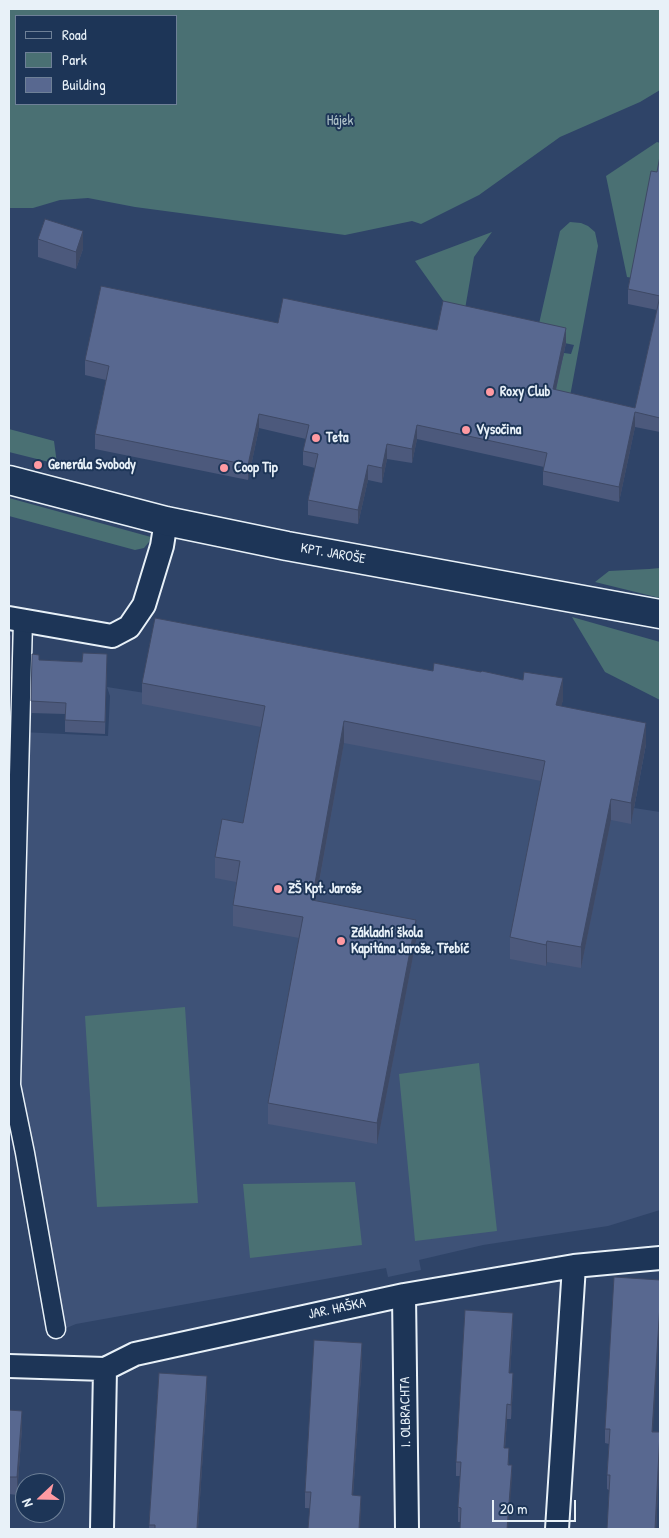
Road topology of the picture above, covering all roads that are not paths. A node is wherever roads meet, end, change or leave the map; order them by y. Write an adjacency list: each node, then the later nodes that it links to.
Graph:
1 (9, 480): 2 (street, KPT. JAROŠE)
2 (166, 521): 3 (street, KPT. JAROŠE); 4 (street)
3 (660, 614)
4 (16, 619): 8 (street)
5 (660, 1258): 6 (street, JAR. HAŠKA)
6 (574, 1266): 7 (street, JAR. HAŠKA); 13 (street)
7 (404, 1295): 10 (street, JAR. HAŠKA); 12 (street, I. OLBRACHTA)
8 (56, 1329)
9 (9, 1366): 10 (street, JAR. HAŠKA)
10 (105, 1369): 11 (street)
11 (102, 1529)
12 (407, 1529)
13 (557, 1529)

